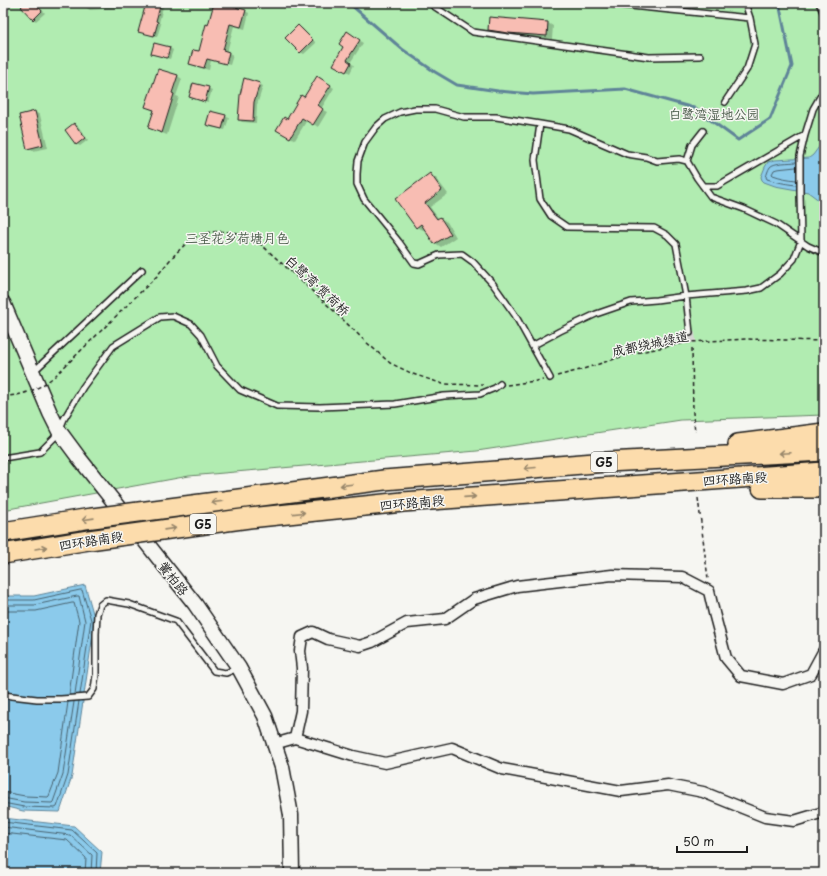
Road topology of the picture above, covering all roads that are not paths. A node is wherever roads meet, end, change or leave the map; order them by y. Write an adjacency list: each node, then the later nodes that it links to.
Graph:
1 (429, 3): 7 (lane)
2 (601, 3): 6 (lane)
3 (745, 3): 6 (lane)
4 (820, 3): 5 (lane)
5 (824, 14)
6 (750, 18): 9 (lane)
7 (700, 56)
8 (824, 90): 12 (lane)
9 (725, 102)
10 (540, 124): 13 (lane); 18 (lane); 21 (lane)
11 (703, 131): 13 (lane)
12 (805, 135): 14 (lane); 15 (lane)
13 (687, 160): 14 (lane)
14 (703, 186): 15 (lane)
15 (802, 241): 16 (lane); 18 (lane)
16 (824, 253)
17 (142, 270): 22 (lane)
18 (686, 296): 20 (lane); 21 (lane)
19 (3, 303): 22 (street, 黉柏路)
20 (690, 333)
21 (532, 346): 23 (lane)
22 (32, 372): 25 (street, 黉柏路)
23 (550, 378)
24 (500, 384): 25 (lane)
25 (59, 431): 28 (lane); 36 (street, 黉柏路)
26 (824, 433): 29 (highway)
27 (824, 451): 29 (highway, 四环路南段 / G5, one-way to 29)
28 (3, 458)
29 (550, 467): 33 (highway, 四环路南段 / G5, one-way to 33, bridge)
30 (824, 472): 31 (highway, 四环路南段 / G5)
31 (610, 487): 32 (highway); 34 (highway, 四环路南段 / G5, one-way to 31, bridge)
32 (824, 488)
33 (3, 532)
34 (3, 554)
35 (824, 650): 38 (street)
36 (239, 668): 37 (lane); 39 (street, 黉柏路)
37 (3, 695)
38 (294, 738): 39 (street); 40 (street)
39 (274, 744): 41 (street, 黉柏路)
40 (824, 812)
41 (292, 873)

